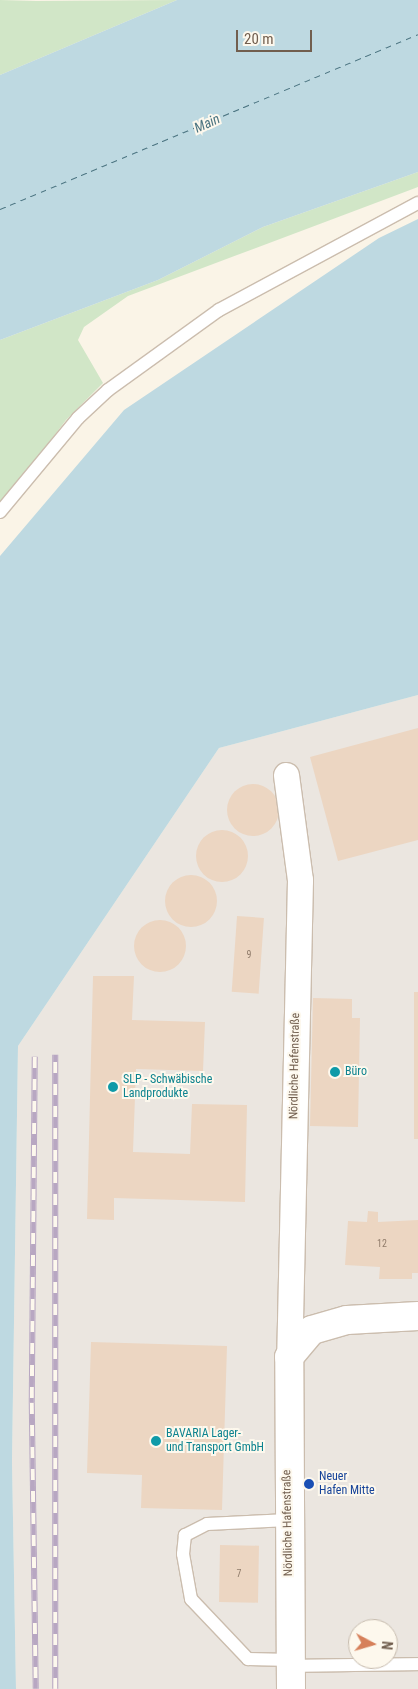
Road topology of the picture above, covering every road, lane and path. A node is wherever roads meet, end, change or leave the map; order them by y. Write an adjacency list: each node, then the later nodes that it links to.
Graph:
1 (418, 203): 2 (lane)
2 (0, 512)
3 (286, 775): 5 (street, Nördliche Hafenstraße)
4 (414, 1316): 5 (street)
5 (289, 1357): 6 (street, Nördliche Hafenstraße)
6 (288, 1520): 8 (street, Nördliche Hafenstraße); 8 (lane)
7 (418, 1664): 8 (lane)
8 (291, 1676)

